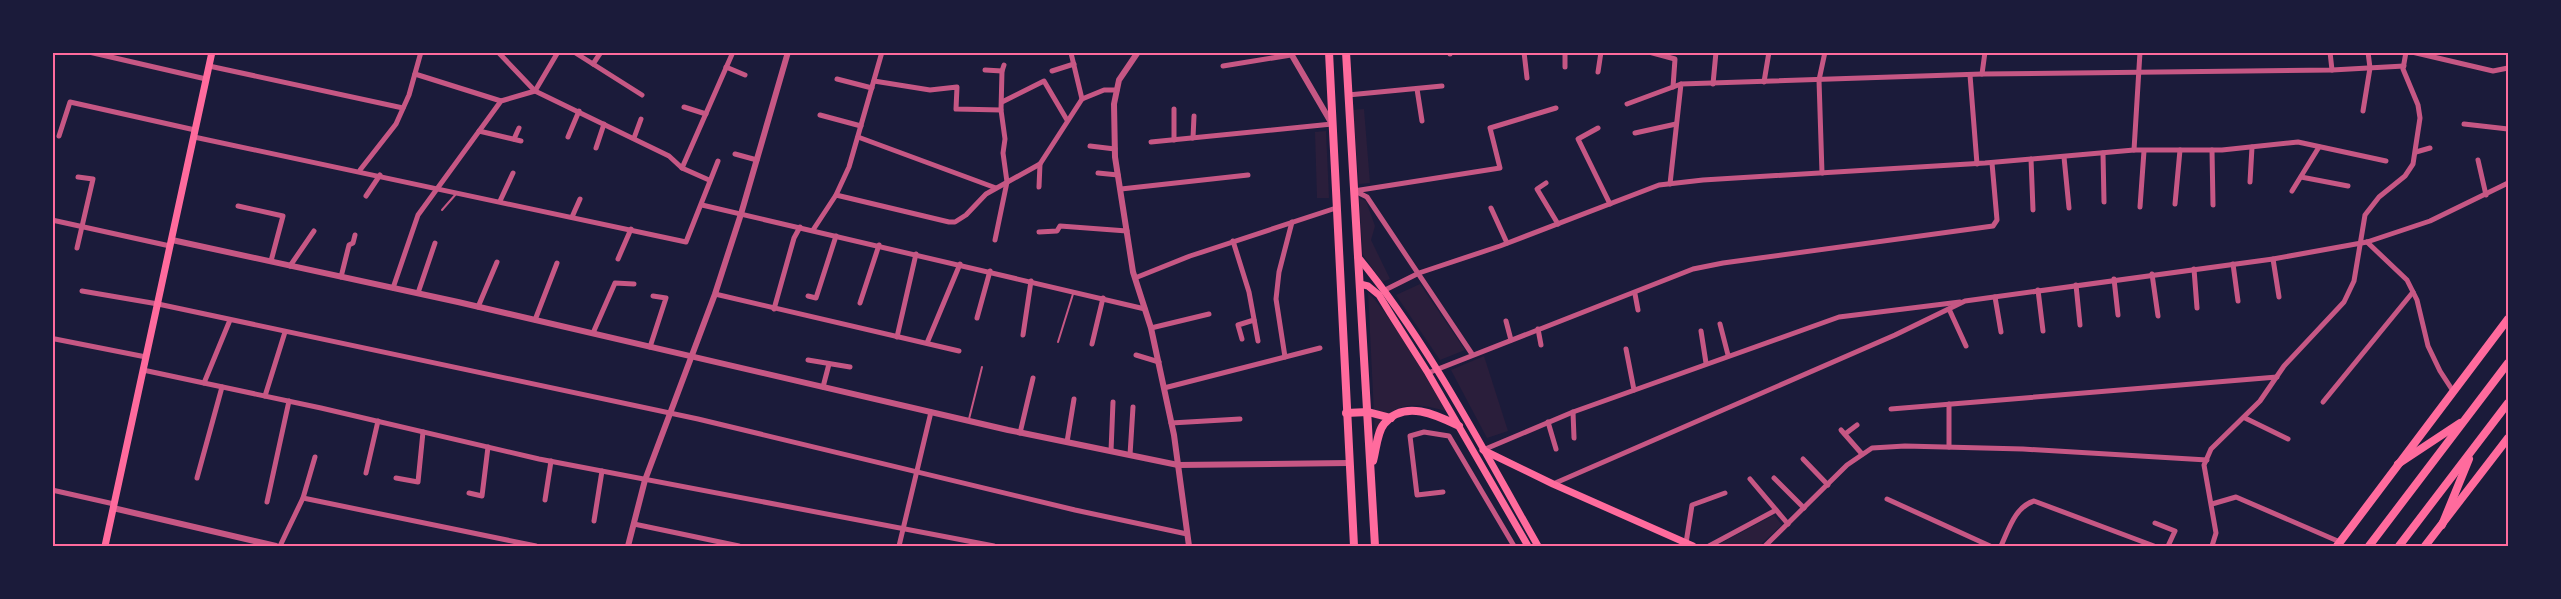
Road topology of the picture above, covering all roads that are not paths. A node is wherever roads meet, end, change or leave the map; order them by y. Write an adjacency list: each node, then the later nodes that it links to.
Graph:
1 (89, 52): 48 (street)
2 (212, 52): 31 (main road)
3 (422, 52): 43 (street)
4 (498, 52): 60 (street)
5 (558, 52): 60 (street)
6 (574, 52): 29 (street)
7 (601, 52): 29 (street)
8 (733, 52): 33 (street)
9 (788, 52): 115 (street)
10 (882, 52): 51 (street)
11 (1071, 52): 30 (street)
12 (1138, 52): 59 (street)
13 (1329, 52): 81 (main road)
14 (1346, 52): 62 (main road)
15 (1524, 52): 47 (street)
16 (1565, 52): 34 (street)
17 (1601, 52): 42 (street)
18 (1649, 52): 56 (street)
19 (1716, 52): 54 (street)
20 (1769, 52): 52 (street)
21 (1825, 52): 50 (street)
22 (1985, 52): 44 (street)
23 (2140, 52): 41 (street)
24 (2330, 52): 39 (street)
25 (2368, 52): 35 (street)
26 (2406, 52): 36 (street)
27 (2412, 52): 37 (street)
28 (1290, 54): 32 (street); 81 (street)
29 (593, 64): 61 (street)
30 (1074, 64): 40 (street); 63 (street)
31 (209, 66): 48 (main road); 68 (street)
32 (1223, 66)
33 (726, 67): 45 (street); 74 (street)
34 (1565, 67)
35 (2370, 68): 36 (street); 39 (street); 73 (street)
36 (2404, 68): 110 (street)
37 (2508, 68)
38 (985, 70): 65 (street)
39 (2332, 70): 41 (street)
40 (1052, 71)
41 (2138, 71): 44 (street); 106 (street)
42 (1599, 72)
43 (415, 74): 64 (street); 68 (street)
44 (1982, 74): 46 (street)
45 (745, 75)
46 (1970, 75): 50 (street); 121 (street)
47 (1527, 78)
48 (206, 79): 89 (main road)
49 (837, 79): 57 (street)
50 (1819, 80): 52 (street); 126 (street)
51 (874, 81): 57 (street); 71 (street)
52 (1764, 82): 54 (street)
53 (1682, 84): 54 (street); 56 (street); 82 (street)
54 (1713, 84)
55 (1442, 86): 58 (street)
56 (1673, 87): 66 (street)
57 (872, 88): 84 (street)
58 (1417, 89): 62 (street); 79 (street)
59 (1117, 90): 63 (street); 105 (street)
60 (535, 91): 64 (street); 72 (street)
61 (642, 95)
62 (1348, 95): 143 (main road)
63 (1082, 99): 78 (street)
64 (501, 101): 88 (street)
65 (1002, 102): 71 (street); 78 (street)
66 (1627, 104)
67 (684, 107): 74 (street)
68 (403, 108): 123 (street)
69 (1556, 108): 143 (street)
70 (1174, 109): 97 (street)
71 (1001, 110): 133 (street)
72 (579, 111): 80 (street); 92 (street)
73 (2363, 111)
74 (706, 114): 122 (street)
75 (820, 115): 84 (street)
76 (1194, 116): 95 (street)
77 (640, 119): 94 (street)
78 (1067, 120): 120 (street)
79 (1422, 121)
80 (604, 124): 94 (street); 103 (street)
81 (1332, 124): 95 (street); 158 (main road)
82 (1676, 124): 90 (street); 137 (street)
83 (2464, 124): 87 (street)
84 (861, 126): 93 (street)
85 (1598, 128): 152 (street)
86 (519, 129): 96 (street)
87 (2508, 129)
88 (479, 132): 96 (street); 139 (street)
89 (195, 133): 91 (street); 123 (street); 179 (main road)
90 (1635, 134)
91 (59, 136)
92 (568, 137)
93 (858, 137): 140 (street); 146 (street)
94 (634, 138): 122 (street)
95 (1193, 138): 97 (street)
96 (514, 139): 98 (street)
97 (1174, 140): 99 (street)
98 (521, 141)
99 (1151, 142)
100 (1090, 146): 105 (street)
101 (2252, 147): 102 (street); 108 (street); 134 (street)
102 (2319, 147): 116 (street); 131 (street)
103 (596, 148)
104 (2430, 148): 110 (street)
105 (1115, 149): 128 (street)
106 (2134, 150): 109 (street); 111 (street)
107 (2180, 150): 108 (street); 109 (street); 153 (street)
108 (2211, 150): 155 (street)
109 (2144, 151): 157 (street)
110 (2416, 152): 182 (street)
111 (2103, 153): 113 (street); 151 (street)
112 (735, 154): 115 (street)
113 (2064, 157): 114 (street); 160 (street)
114 (2031, 159): 119 (street); 162 (street)
115 (757, 160): 163 (street)
116 (2386, 160)
117 (2478, 160): 147 (street)
118 (718, 161): 132 (street)
119 (1992, 163): 121 (street); 214 (street)
120 (1040, 164): 133 (street); 141 (street)
121 (1977, 164): 126 (street)
122 (682, 168): 132 (street)
123 (360, 170): 127 (street)
124 (1098, 172): 128 (street)
125 (513, 173): 150 (street)
126 (1822, 173): 137 (street)
127 (380, 175): 139 (street); 148 (street)
128 (1118, 175): 142 (street)
129 (1248, 175): 142 (street)
130 (78, 177): 168 (street)
131 (2301, 177): 138 (street); 144 (street)
132 (709, 180): 154 (street)
133 (1007, 182): 140 (street); 177 (street)
134 (2250, 182)
135 (1546, 183): 167 (street)
136 (2508, 183): 147 (street)
137 (1670, 184): 152 (street)
138 (2348, 186)
139 (439, 188): 145 (street); 206 (street)
140 (996, 188): 146 (street)
141 (1039, 188)
142 (1120, 189): 173 (street)
143 (1354, 191): 186 (main road); 197 (street)
144 (2292, 191)
145 (458, 192): 150 (street); 161 (lane)
146 (836, 195): 171 (street)
147 (2486, 195): 182 (street)
148 (366, 196)
149 (580, 200): 164 (street)
150 (500, 201): 164 (street)
151 (2104, 202)
152 (1610, 204): 167 (street)
153 (2175, 204)
154 (702, 205): 163 (street); 170 (street)
155 (2213, 205)
156 (238, 206): 189 (street)
157 (2140, 207)
158 (1336, 208): 166 (street); 299 (main road)
159 (1491, 208): 181 (street)
160 (2069, 208)
161 (442, 210)
162 (2033, 210)
163 (741, 214): 169 (street); 213 (street)
164 (573, 217): 170 (street)
165 (52, 220): 168 (street)
166 (1292, 222): 178 (street); 268 (street)
167 (1558, 224): 181 (street)
168 (83, 226): 179 (street); 184 (street)
169 (800, 227): 171 (street); 226 (street)
170 (632, 229): 187 (street)
171 (813, 230): 176 (street)
172 (314, 231): 194 (street)
173 (1127, 231): 174 (street); 200 (street)
174 (1039, 232)
175 (355, 235): 199 (street)
176 (836, 236): 183 (street); 216 (street)
177 (995, 240)
178 (1233, 241): 200 (street); 237 (street)
179 (171, 243): 189 (street); 223 (main road)
180 (435, 243): 212 (street)
181 (1507, 243): 197 (street)
182 (2364, 243): 188 (street); 211 (street); 279 (street)
183 (879, 245): 185 (street); 222 (street)
184 (77, 248)
185 (916, 254): 192 (street); 249 (street)
186 (1358, 257): 204 (main road); 207 (main road)
187 (618, 259)
188 (2273, 259): 193 (street); 218 (street)
189 (271, 261): 194 (street)
190 (497, 262): 224 (street)
191 (557, 263): 236 (street)
192 (960, 264): 196 (street); 255 (street)
193 (2233, 264): 195 (street); 221 (street)
194 (290, 266): 199 (street)
195 (2194, 269): 198 (street); 225 (street)
196 (990, 271): 202 (street); 233 (street)
197 (1419, 273): 207 (street); 263 (street)
198 (2152, 274): 201 (street); 232 (street)
199 (341, 277): 206 (street)
200 (1135, 278): 227 (street)
201 (2114, 279): 205 (street); 231 (street)
202 (1031, 281): 210 (street); 248 (street)
203 (634, 284): 247 (street)
204 (1360, 284): 278 (main road); 297 (main road)
205 (2076, 285): 208 (street); 240 (street)
206 (393, 288): 212 (street)
207 (1385, 290): 276 (main road)
208 (2038, 290): 217 (street); 243 (street)
209 (82, 291): 223 (street)
210 (1074, 291): 219 (street); 254 (lane)
211 (2413, 292): 286 (street); 291 (street)
212 (418, 294): 224 (street)
213 (715, 294): 226 (street); 267 (street)
214 (1635, 294): 229 (street); 242 (street)
215 (653, 296): 259 (street)
216 (808, 296)
217 (1995, 297): 220 (street); 246 (street)
218 (2279, 297)
219 (1103, 298): 227 (street); 256 (street)
220 (1965, 301): 228 (street); 265 (street)
221 (2238, 301)
222 (860, 303)
223 (158, 304): 235 (street); 266 (main road)
224 (478, 307): 236 (street)
225 (2197, 308)
226 (774, 309): 249 (street)
227 (1145, 309): 241 (street)
228 (1948, 309): 258 (street); 341 (street)
229 (1638, 310)
230 (1209, 315): 241 (street)
231 (2118, 315)
232 (2158, 316)
233 (977, 318)
234 (2508, 319): 286 (main road)
235 (231, 320): 244 (street); 281 (street)
236 (535, 320): 247 (street)
237 (1254, 320): 251 (street); 253 (street)
238 (1506, 321): 252 (street)
239 (1720, 324): 265 (street)
240 (2080, 325)
241 (1151, 328): 270 (street)
242 (1538, 329): 252 (street); 257 (street)
243 (2043, 331)
244 (285, 332): 287 (street); 300 (street)
245 (1701, 332): 271 (street)
246 (2001, 332)
247 (593, 333): 259 (street)
248 (1023, 335)
249 (897, 338): 255 (street)
250 (55, 339): 266 (street)
251 (1242, 339)
252 (1511, 340): 263 (street)
253 (1258, 341)
254 (1059, 342)
255 (927, 343): 262 (street)
256 (1092, 344)
257 (1541, 345)
258 (1966, 346)
259 (650, 347): 267 (street)
260 (1320, 348): 268 (street)
261 (1626, 349): 285 (street)
262 (958, 351)
263 (1472, 354): 276 (street)
264 (1136, 355): 270 (street)
265 (1728, 355): 271 (street)
266 (146, 357): 277 (main road)
267 (691, 357): 283 (street); 300 (street)
268 (1285, 357): 284 (street)
269 (808, 360): 273 (street)
270 (1160, 362): 284 (street)
271 (1706, 363): 285 (street)
272 (2508, 363): 304 (main road)
273 (829, 364): 274 (street); 283 (street)
274 (850, 367)
275 (982, 367): 306 (lane)
276 (1437, 369): 278 (street); 321 (main road)
277 (143, 370): 281 (street); 352 (main road)
278 (1428, 373): 309 (main road)
279 (2277, 376): 293 (street); 302 (street)
280 (1034, 378): 312 (street)
281 (204, 383): 282 (street)
282 (222, 387): 287 (street); 337 (street)
283 (823, 387): 296 (street)
284 (1164, 388): 308 (street)
285 (1635, 390): 298 (street)
286 (2453, 391): 330 (main road)
287 (265, 396): 289 (street)
288 (1074, 399): 316 (street)
289 (289, 401): 305 (street); 350 (street)
290 (1113, 402): 322 (street)
291 (2323, 402)
292 (2508, 403): 320 (main road)
293 (1949, 404): 295 (street); 318 (street)
294 (1133, 407): 324 (street)
295 (1891, 409)
296 (931, 412): 306 (street); 334 (street)
297 (1368, 412): 299 (main road); 301 (main road); 332 (main road)
298 (1573, 412): 307 (street); 313 (street)
299 (1346, 413): 329 (main road)
300 (670, 414): 334 (street); 340 (street)
301 (1391, 418): 309 (main road); 332 (main road)
302 (2245, 418): 315 (street); 327 (street)
303 (1240, 419): 308 (street)
304 (2465, 419): 330 (main road); 384 (main road)
305 (378, 421): 311 (street); 335 (street)
306 (968, 421): 312 (street)
307 (1548, 422): 319 (street); 321 (street)
308 (1171, 423): 331 (street)
309 (1459, 426): 375 (main road)
310 (1857, 426): 323 (street)
311 (423, 432): 317 (street); 338 (street)
312 (1020, 433): 316 (street)
313 (1574, 438)
314 (2508, 438): 359 (main road)
315 (2288, 439)
316 (1067, 442): 322 (street)
317 (488, 447): 328 (street); 345 (street)
318 (1949, 447): 323 (street); 327 (street)
319 (1556, 449)
320 (2473, 449): 359 (main road); 385 (main road)
321 (1483, 450): 341 (main road); 376 (main road)
322 (1111, 452): 324 (street)
323 (1862, 454): 342 (street)
324 (1130, 455): 331 (street)
325 (315, 457): 347 (street)
326 (1803, 459): 342 (street)
327 (2207, 460): 351 (street)
328 (551, 461): 333 (street); 349 (street)
329 (1349, 463): 331 (street); 372 (main road)
330 (2398, 464): 362 (main road)
331 (1178, 465): 361 (street)
332 (1371, 467): 373 (main road)
333 (602, 471): 340 (street); 355 (street)
334 (918, 471): 360 (street); 361 (street)
335 (366, 473)
336 (1774, 477): 353 (street)
337 (197, 478)
338 (396, 478)
339 (1750, 479): 354 (street)
340 (645, 480): 358 (street); 360 (street)
341 (1553, 484): 363 (main road)
342 (1828, 485): 353 (street)
343 (52, 490): 352 (street)
344 (1443, 492): 374 (street)
345 (469, 493)
346 (1725, 493): 363 (street)
347 (303, 498): 365 (street); 366 (street)
348 (1887, 498): 379 (street)
349 (545, 500)
350 (267, 502)
351 (2212, 504): 362 (street); 383 (street)
352 (114, 506): 364 (main road); 365 (street)
353 (1804, 508): 357 (street)
354 (1776, 510): 357 (street); 377 (street)
355 (594, 521)
356 (2155, 523): 382 (street)
357 (1788, 524): 378 (street)
358 (634, 525): 367 (street); 368 (street)
359 (2442, 525): 386 (main road)
360 (903, 530): 369 (street); 370 (street)
361 (1188, 534): 371 (street)
362 (2338, 544)
363 (1686, 545)
364 (105, 546)
365 (278, 546)
366 (532, 546)
367 (628, 546)
368 (739, 546)
369 (899, 546)
370 (994, 546)
371 (1189, 546)
372 (1354, 546)
373 (1375, 546)
374 (1514, 546)
375 (1528, 546)
376 (1538, 546)
377 (1709, 546)
378 (1765, 546)
379 (1990, 546)
380 (2001, 546): 381 (street)
381 (2154, 546)
382 (2168, 546)
383 (2212, 546)
384 (2368, 546)
385 (2399, 546)
386 (2425, 546)

